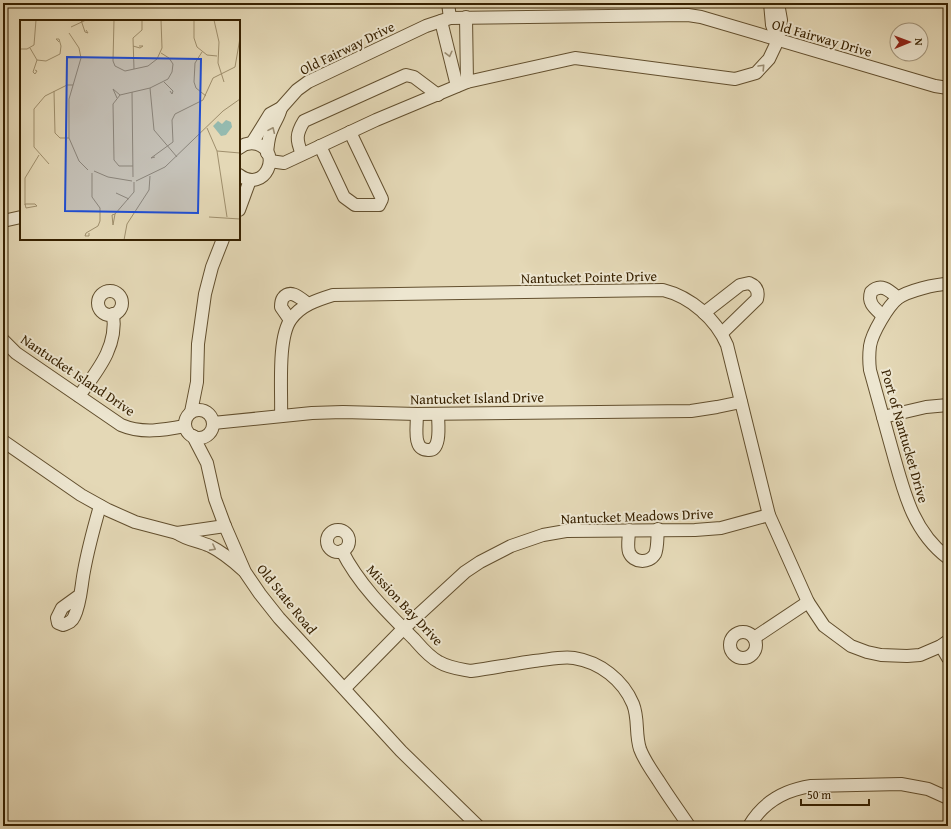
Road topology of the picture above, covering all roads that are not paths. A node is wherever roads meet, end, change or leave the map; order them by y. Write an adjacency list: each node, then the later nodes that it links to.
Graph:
1 (448, 3): 5 (street)
2 (770, 3): 6 (street)
3 (778, 3): 6 (street)
4 (466, 17): 5 (street, Old Fairway Drive); 6 (street, Old Fairway Drive); 7 (street)
5 (446, 19): 7 (street, one-way to 7); 10 (street, Old Fairway Drive)
6 (778, 40): 7 (street, one-way to 6); 8 (street, Old Fairway Drive)
7 (462, 84): 9 (street)
8 (948, 88)
9 (438, 95): 11 (street); 15 (street)
10 (281, 108): 12 (street, Old Fairway Drive); 16 (street, Old Fairway Drive, one-way to 10)
11 (350, 132): 13 (street); 13 (street)
12 (252, 143): 14 (street); 16 (street)
13 (320, 146): 15 (street)
14 (240, 147)
15 (302, 154): 16 (street)
16 (268, 157): 17 (street, Old Fairway Drive)
17 (245, 178): 18 (street)
18 (240, 205)
19 (20, 217): 20 (street)
20 (3, 221)
21 (223, 240): 31 (street)
22 (948, 284): 23 (street, Port of Nantucket Drive)
23 (898, 298): 27 (street, Port of Nantucket Drive); 27 (street)
24 (308, 304): 25 (street, Nantucket Pointe Drive); 28 (street, Nantucket Pointe Drive); 28 (street)
25 (704, 313): 29 (street, Nantucket Pointe Drive); 29 (street)
26 (113, 314): 32 (street)
27 (883, 316): 40 (street, Port of Nantucket Drive)
28 (290, 320): 39 (street, Nantucket Pointe Drive)
29 (722, 333): 33 (street, Nantucket Pointe Drive)
30 (3, 340): 32 (street, Nantucket Island Drive)
31 (197, 382): 35 (street); 36 (street)
32 (79, 396): 42 (street, Nantucket Island Drive)
33 (741, 402): 38 (street, Nantucket Island Drive); 48 (street, Nantucket Pointe Drive)
34 (948, 405): 40 (street)
35 (191, 412): 36 (street); 42 (street)
36 (207, 412): 41 (street)
37 (417, 414): 38 (street, Nantucket Island Drive); 38 (street); 39 (street, Nantucket Island Drive)
38 (438, 414)
39 (281, 416): 41 (street, Nantucket Island Drive)
40 (883, 417): 54 (street, Port of Nantucket Drive)
41 (213, 423): 43 (street)
42 (185, 426): 44 (street)
43 (209, 434): 44 (street); 46 (street)
44 (193, 436): 46 (street)
45 (3, 442): 47 (street)
46 (207, 462): 49 (street)
47 (100, 506): 52 (street); 56 (street)
48 (769, 515): 50 (street, Nantucket Meadows Drive); 57 (street, Nantucket Pointe Drive)
49 (225, 526): 52 (street); 55 (street, Old State Road)
50 (658, 529): 51 (street, Nantucket Meadows Drive); 51 (street)
51 (629, 530): 58 (street, Nantucket Meadows Drive)
52 (177, 533): 55 (street, one-way to 55)
53 (342, 552): 58 (street, Mission Bay Drive)
54 (948, 558)
55 (245, 572): 62 (street, Old State Road)
56 (80, 595)
57 (808, 602): 59 (street); 60 (street, Nantucket Pointe Drive)
58 (403, 629): 62 (street, Nantucket Meadows Drive); 65 (street, Mission Bay Drive)
59 (754, 638)
60 (944, 644): 61 (street)
61 (948, 658)
62 (344, 688): 64 (street, Old State Road)
63 (948, 798): 66 (street)
64 (478, 826)
65 (689, 826)
66 (749, 826)

